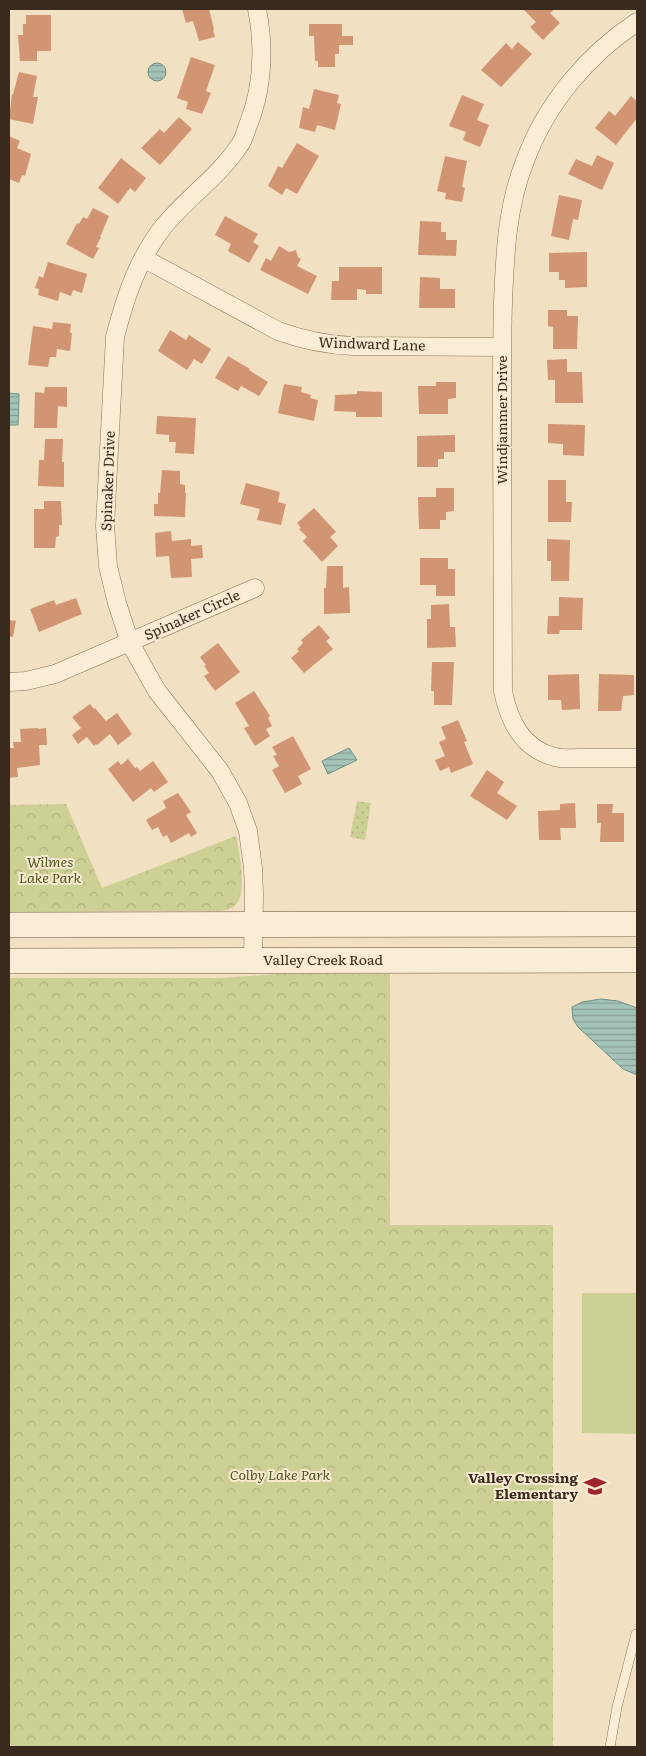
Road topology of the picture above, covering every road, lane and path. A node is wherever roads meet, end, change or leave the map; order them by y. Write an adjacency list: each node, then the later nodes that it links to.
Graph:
1 (257, 9): 3 (street, Spinaker Drive)
2 (637, 22): 4 (street, Windjammer Drive)
3 (143, 258): 4 (street, Windward Lane); 6 (street, Spinaker Drive)
4 (502, 347): 8 (street, Windjammer Drive)
5 (255, 588): 6 (street, Spinaker Circle)
6 (130, 643): 7 (street, Spinaker Circle); 11 (street, Spinaker Drive)
7 (9, 682)
8 (637, 758)
9 (637, 924): 11 (main road)
10 (9, 925): 11 (main road)
11 (254, 925): 12 (street, Spinaker Drive)
12 (253, 960): 13 (main road, Valley Creek Road); 14 (main road, Valley Creek Road)
13 (637, 960)
14 (9, 961)
15 (636, 1634): 16 (lane)
16 (610, 1747)

